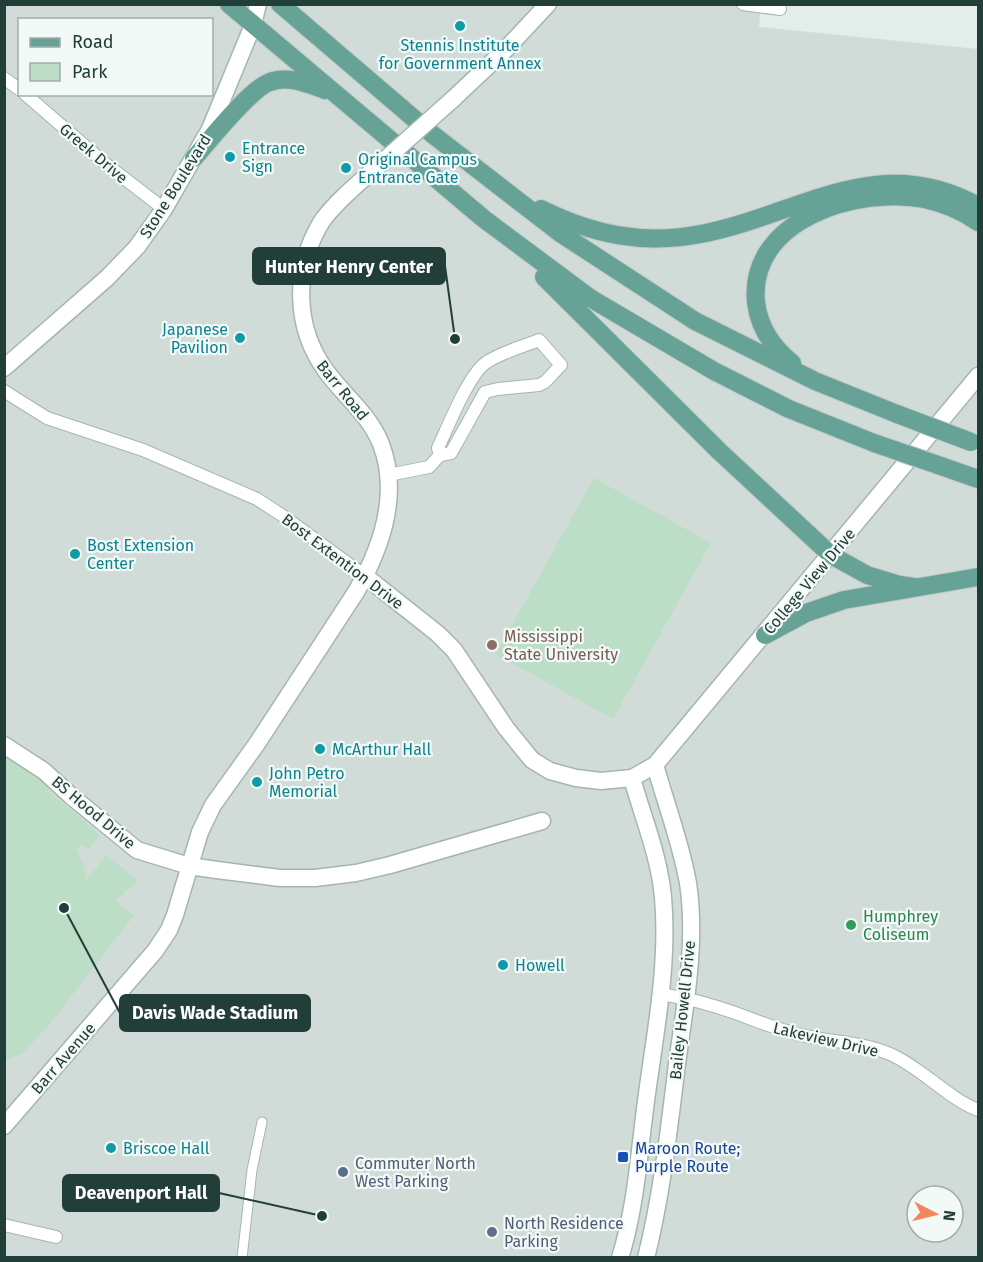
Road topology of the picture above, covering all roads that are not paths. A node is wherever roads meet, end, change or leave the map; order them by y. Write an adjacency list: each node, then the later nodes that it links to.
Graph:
1 (229, 4): 7 (main road)
2 (258, 4): 7 (street, Stone Boulevard)
3 (280, 4): 13 (main road)
4 (548, 4): 26 (street, Barr Road, bridge)
5 (743, 4): 6 (street)
6 (780, 9)
7 (253, 25): 10 (main road); 12 (street, Stone Boulevard)
8 (4, 78): 9 (street)
9 (18, 88)
10 (335, 93): 12 (main road); 16 (main road)
11 (27, 96): 15 (street, Greek Drive)
12 (194, 158): 15 (street, Stone Boulevard)
13 (477, 169): 14 (main road); 20 (main road)
14 (978, 206)
15 (164, 209): 18 (street, Stone Boulevard)
16 (484, 219): 27 (main road, bridge); 28 (main road)
17 (978, 222): 20 (main road)
18 (4, 368)
19 (978, 376): 28 (street, College View Drive)
20 (815, 381): 24 (main road, bridge)
21 (470, 383): 23 (street); 23 (street); 25 (street)
22 (4, 391): 29 (street, Bost Extention Drive)
23 (485, 392): 25 (street)
24 (975, 443)
25 (440, 455): 26 (street)
26 (388, 475): 29 (street, Barr Road)
27 (978, 478)
28 (831, 555): 31 (main road); 32 (street, College View Drive)
29 (365, 576): 35 (street, Bost Extention Drive); 37 (street, Barr Road)
30 (978, 577): 31 (main road)
31 (914, 587): 32 (main road)
32 (765, 635): 34 (street, College View Drive)
33 (4, 745): 37 (street, BS Hood Drive)
34 (655, 765): 35 (street, College View Drive); 39 (street, Bailey Howell Drive)
35 (632, 778): 38 (street, Bailey Howell Drive)
36 (542, 821): 37 (street)
37 (189, 866): 42 (street, Barr Avenue)
38 (661, 994): 39 (street, Lakeview Drive); 46 (street, Bailey Howell Drive)
39 (686, 999): 40 (street, Lakeview Drive); 47 (street, Bailey Howell Drive)
40 (978, 1110)
41 (262, 1122): 45 (street)
42 (4, 1126)
43 (4, 1224): 44 (street)
44 (56, 1237)
45 (242, 1257)
46 (620, 1257)
47 (646, 1257)

